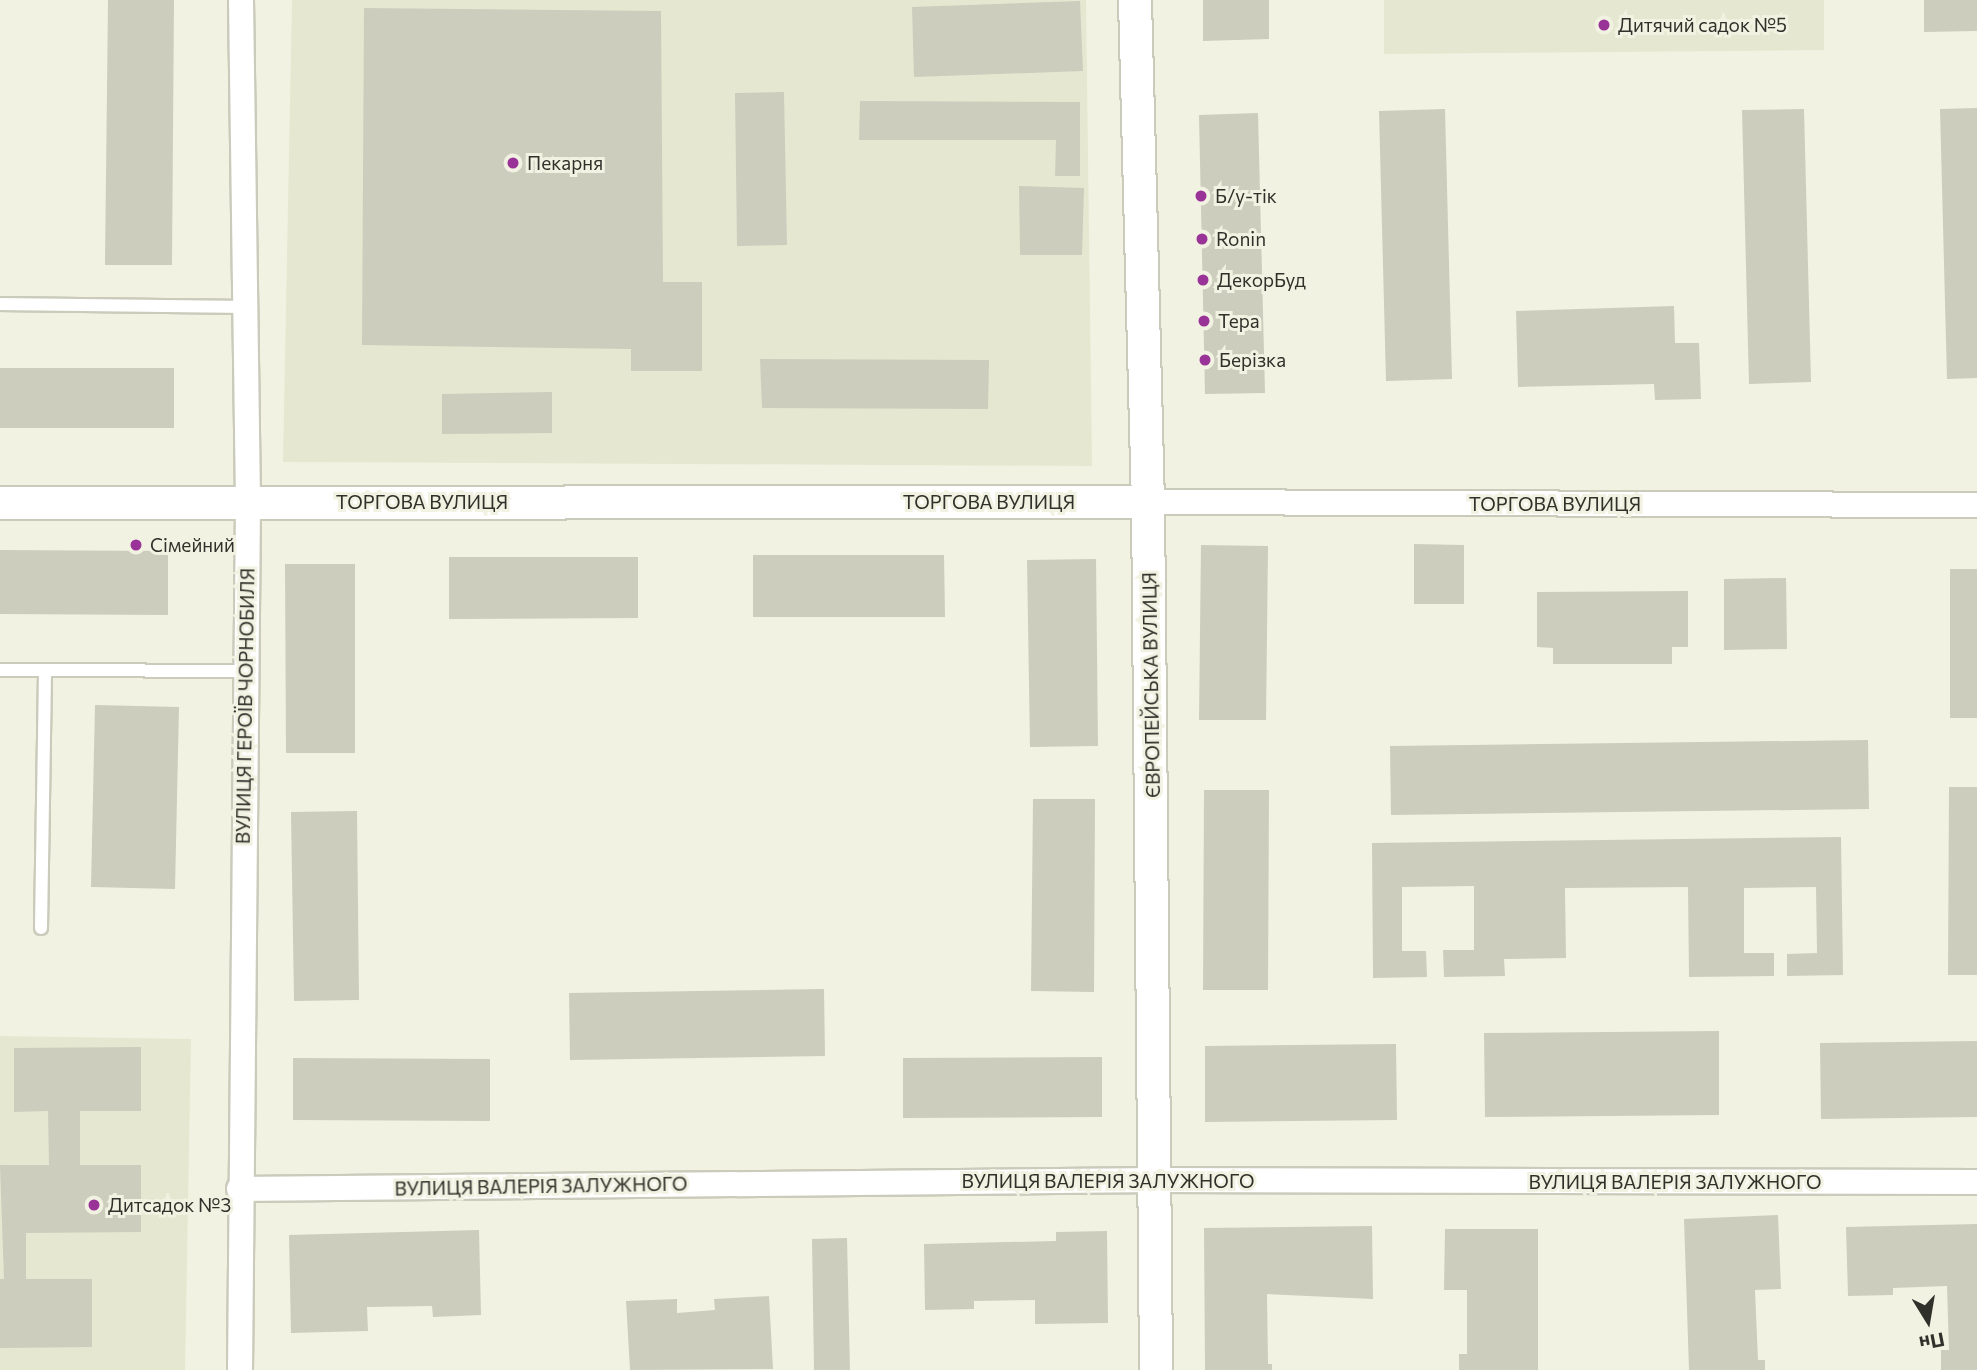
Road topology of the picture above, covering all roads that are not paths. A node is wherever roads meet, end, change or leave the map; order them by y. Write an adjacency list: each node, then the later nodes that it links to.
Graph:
1 (241, 0): 4 (street, ВУЛИЦЯ ГЕРОЇВ ЧОРНОБИЛЯ)
2 (1135, 0): 6 (street, ЄВРОПЕЙСЬКА ВУЛИЦЯ)
3 (0, 304): 4 (lane)
4 (242, 307): 5 (street, ВУЛИЦЯ ГЕРОЇВ ЧОРНОБИЛЯ)
5 (248, 502): 6 (street, ТОРГОВА ВУЛИЦЯ); 7 (street, ТОРГОВА ВУЛИЦЯ); 11 (street, ВУЛИЦЯ ГЕРОЇВ ЧОРНОБИЛЯ)
6 (1148, 502): 8 (street, ТОРГОВА ВУЛИЦЯ); 13 (street, ЄВРОПЕЙСЬКА ВУЛИЦЯ)
7 (0, 503)
8 (1977, 505)
9 (0, 670): 10 (lane)
10 (45, 670): 11 (lane); 12 (lane)
11 (246, 671): 15 (street, ВУЛИЦЯ ГЕРОЇВ ЧОРНОБИЛЯ)
12 (41, 928)
13 (1157, 1180): 14 (street, ВУЛИЦЯ ВАЛЕРІЯ ЗАЛУЖНОГО); 15 (street, ВУЛИЦЯ ВАЛЕРІЯ ЗАЛУЖНОГО); 17 (street, ЄВРОПЕЙСЬКА ВУЛИЦЯ)
14 (1977, 1182)
15 (239, 1189): 16 (street, ВУЛИЦЯ ГЕРОЇВ ЧОРНОБИЛЯ)
16 (240, 1370)
17 (1156, 1370)

